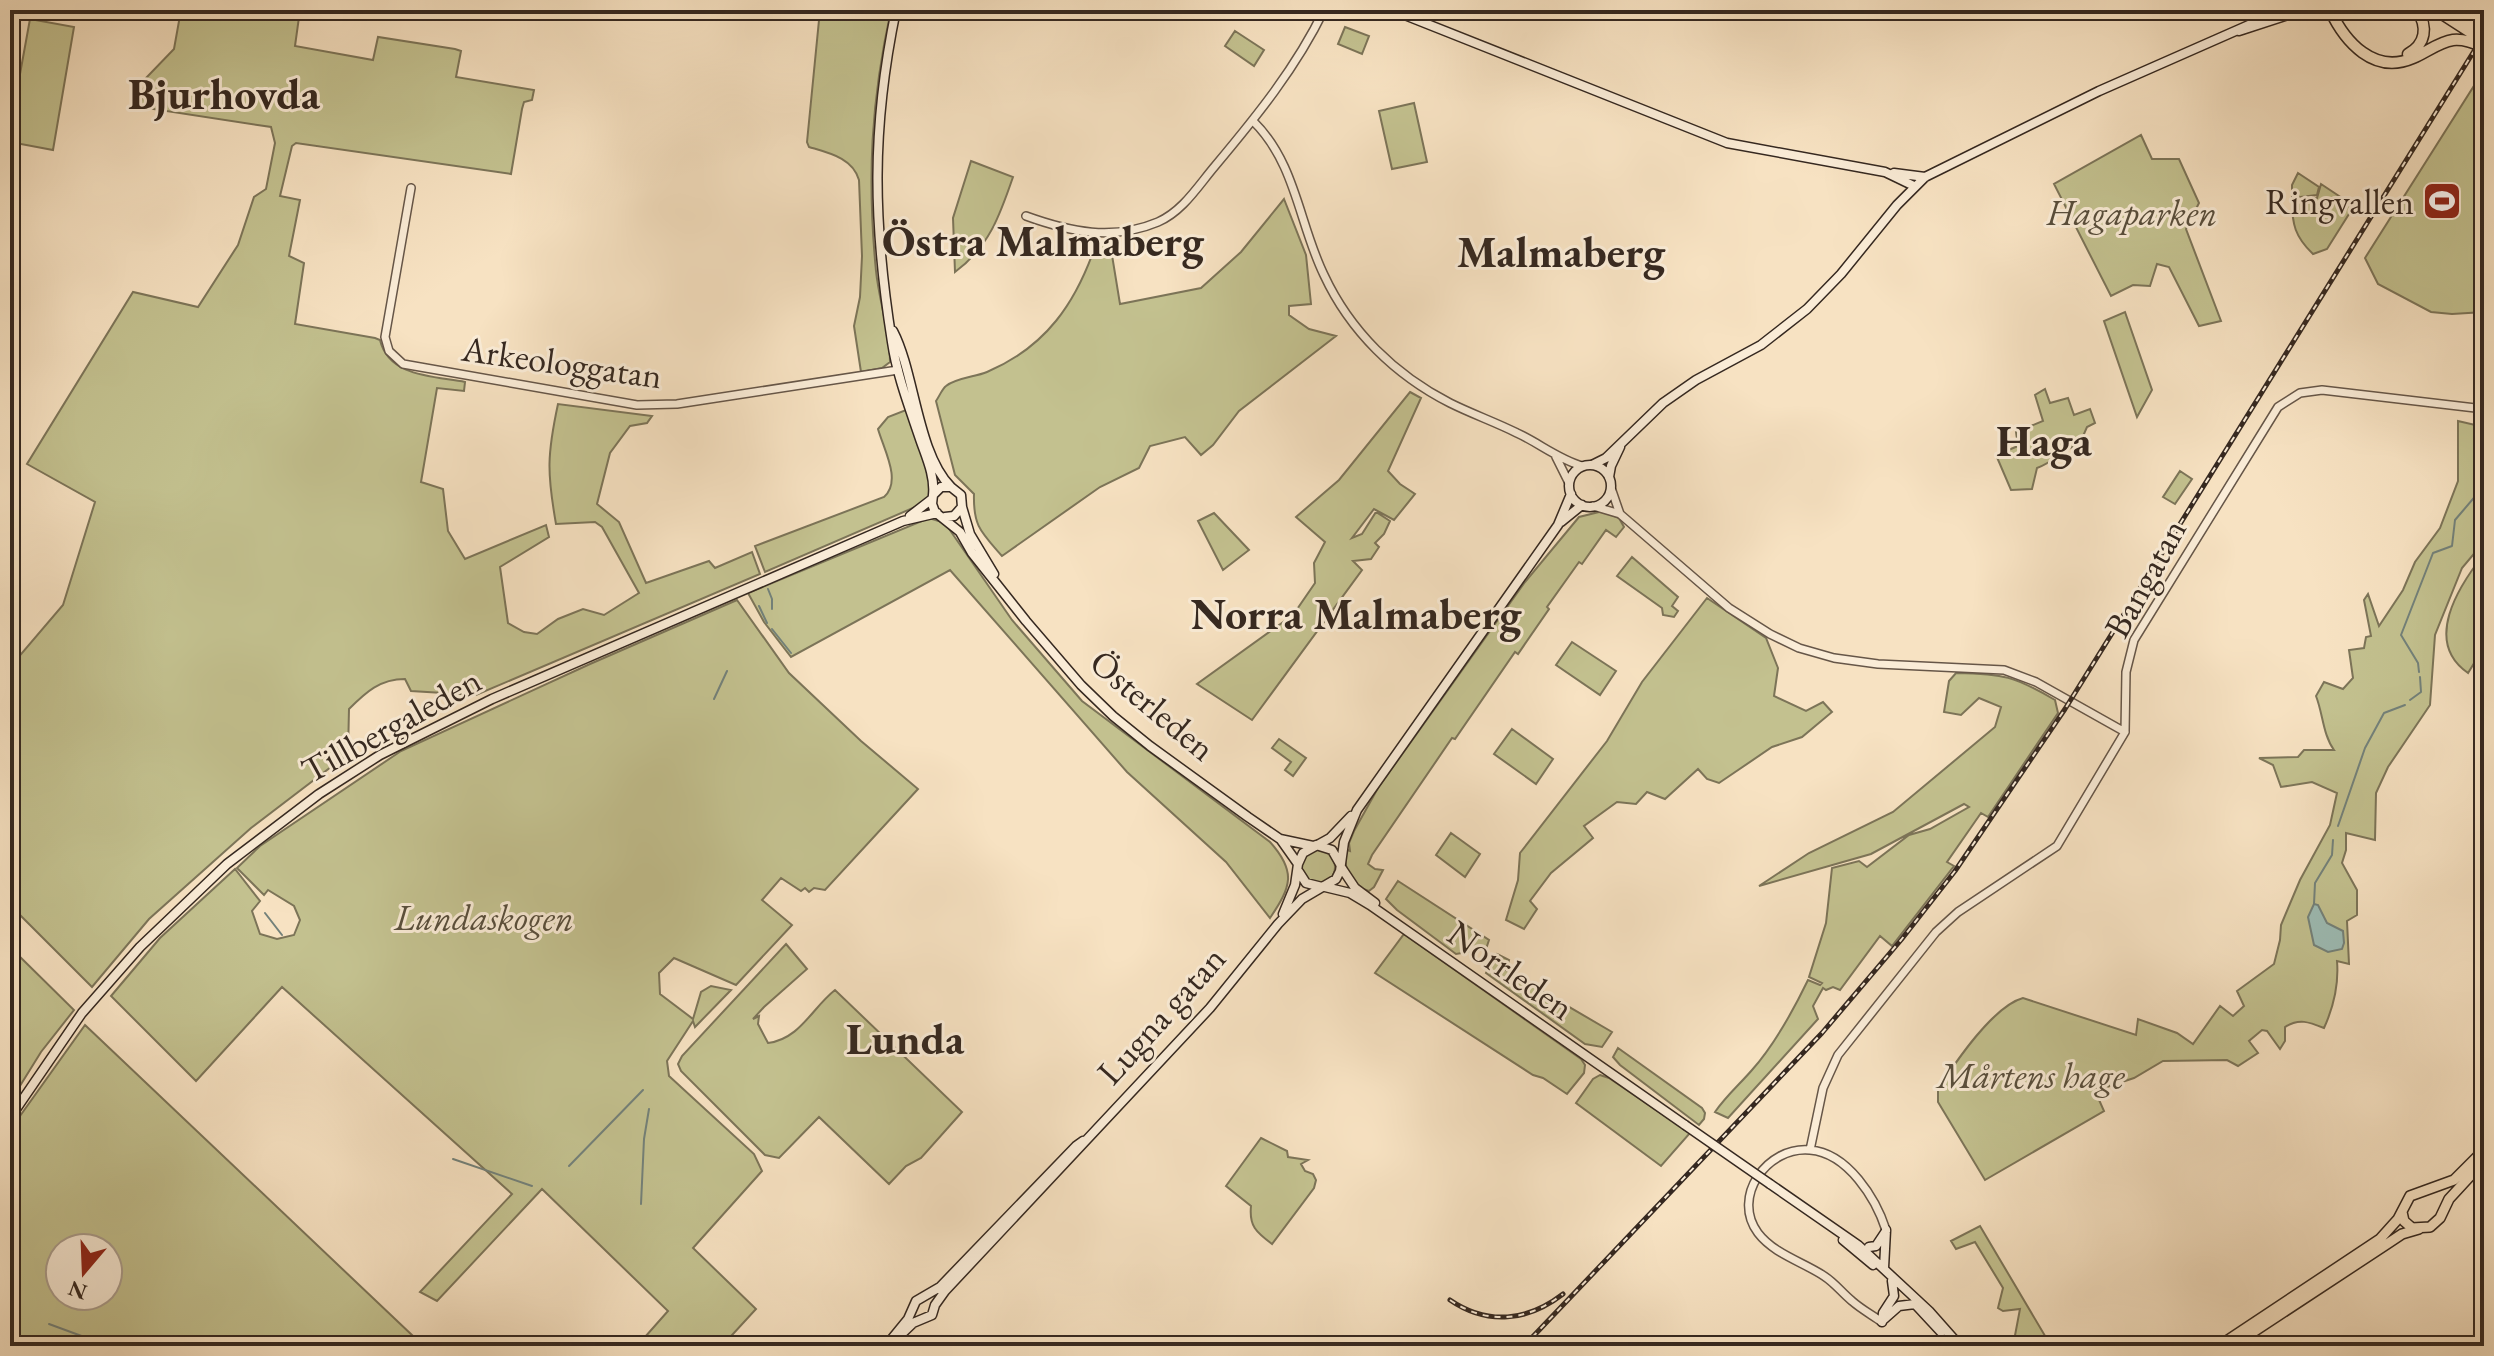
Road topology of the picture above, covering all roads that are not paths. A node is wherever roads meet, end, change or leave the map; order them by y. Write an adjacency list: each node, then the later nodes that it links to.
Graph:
1 (896, 10): 21 (main road)
2 (1324, 10): 15 (street)
3 (1392, 10): 16 (main road)
4 (2283, 10): 12 (main road)
5 (2303, 10): 12 (main road)
6 (2330, 10): 14 (highway)
7 (2340, 10): 8 (highway)
8 (2417, 10)
9 (2436, 10): 13 (highway)
10 (2451, 10): 11 (highway)
11 (2484, 31)
12 (2234, 32): 17 (main road)
13 (2484, 41)
14 (2484, 47)
15 (1253, 121): 20 (street); 24 (street)
16 (1885, 172): 17 (main road); 18 (main road)
17 (1925, 177): 18 (main road)
18 (1914, 186): 23 (main road)
19 (411, 188): 21 (street, Arkeologgatan)
20 (1026, 216)
21 (902, 370): 29 (main road); 32 (main road)
22 (2484, 409): 41 (street, Bangatan)
23 (1622, 443): 25 (main road); 27 (main road)
24 (1555, 455): 26 (street); 28 (street)
25 (1592, 465): 26 (main road); 27 (main road)
26 (1582, 466): 28 (main road)
27 (1609, 477): 30 (main road)
28 (1569, 483): 31 (main road)
29 (951, 487): 32 (main road); 35 (main road)
30 (1611, 488): 34 (main road); 36 (street)
31 (1571, 494): 33 (main road); 39 (main road)
32 (933, 497): 37 (main road); 38 (main road, Tillbergaleden)
33 (1582, 505): 34 (main road); 39 (main road)
34 (1593, 506): 36 (street)
35 (962, 507): 37 (main road); 40 (main road, Österleden)
36 (1620, 514): 41 (street)
37 (941, 515): 38 (main road, Tillbergaleden); 40 (main road, Österleden)
38 (903, 521): 50 (main road, Tillbergaleden)
39 (1558, 525): 42 (main road)
40 (1007, 595): 43 (main road, Österleden)
41 (2125, 732): 52 (street, Bangatan)
42 (1357, 810): 44 (main road); 45 (main road)
43 (1280, 839): 44 (main road, Österleden); 46 (main road, Österleden)
44 (1315, 846): 45 (main road); 46 (main road)
45 (1340, 865): 47 (main road); 49 (main road, Norrleden)
46 (1298, 866): 47 (main road); 48 (main road, Lugna gatan)
47 (1324, 887): 48 (main road, Lugna gatan); 49 (main road, Norrleden)
48 (1278, 924): 51 (main road, Lugna gatan)
49 (1661, 1108): 58 (main road, Norrleden, bridge)
50 (10, 1118)
51 (1084, 1141): 65 (main road, Lugna gatan); 67 (main road, Lugna gatan)
52 (1810, 1150): 60 (street); 70 (street)
53 (2484, 1150): 55 (highway)
54 (2484, 1161): 57 (highway)
55 (2424, 1191): 56 (highway); 57 (highway)
56 (2402, 1209): 59 (highway); 74 (highway)
57 (2443, 1210): 59 (highway)
58 (1809, 1211): 61 (main road, Norrleden); 64 (main road, Norrleden)
59 (2419, 1229): 75 (highway)
60 (1886, 1230): 62 (main road); 63 (main road)
61 (1858, 1245): 62 (street); 63 (main road, Norrleden)
62 (1869, 1247)
63 (1884, 1268): 73 (main road, Norrleden)
64 (1892, 1281): 66 (main road, Norrleden); 70 (main road)
65 (926, 1297): 67 (main road); 68 (main road)
66 (1915, 1304): 70 (main road); 72 (main road, Norrleden)
67 (935, 1305): 69 (main road)
68 (914, 1309): 69 (main road); 71 (main road)
69 (923, 1318): 71 (main road)
70 (1882, 1322)
71 (887, 1346)
72 (1953, 1346)
73 (1960, 1346)
74 (2219, 1346)
75 (2232, 1346)

